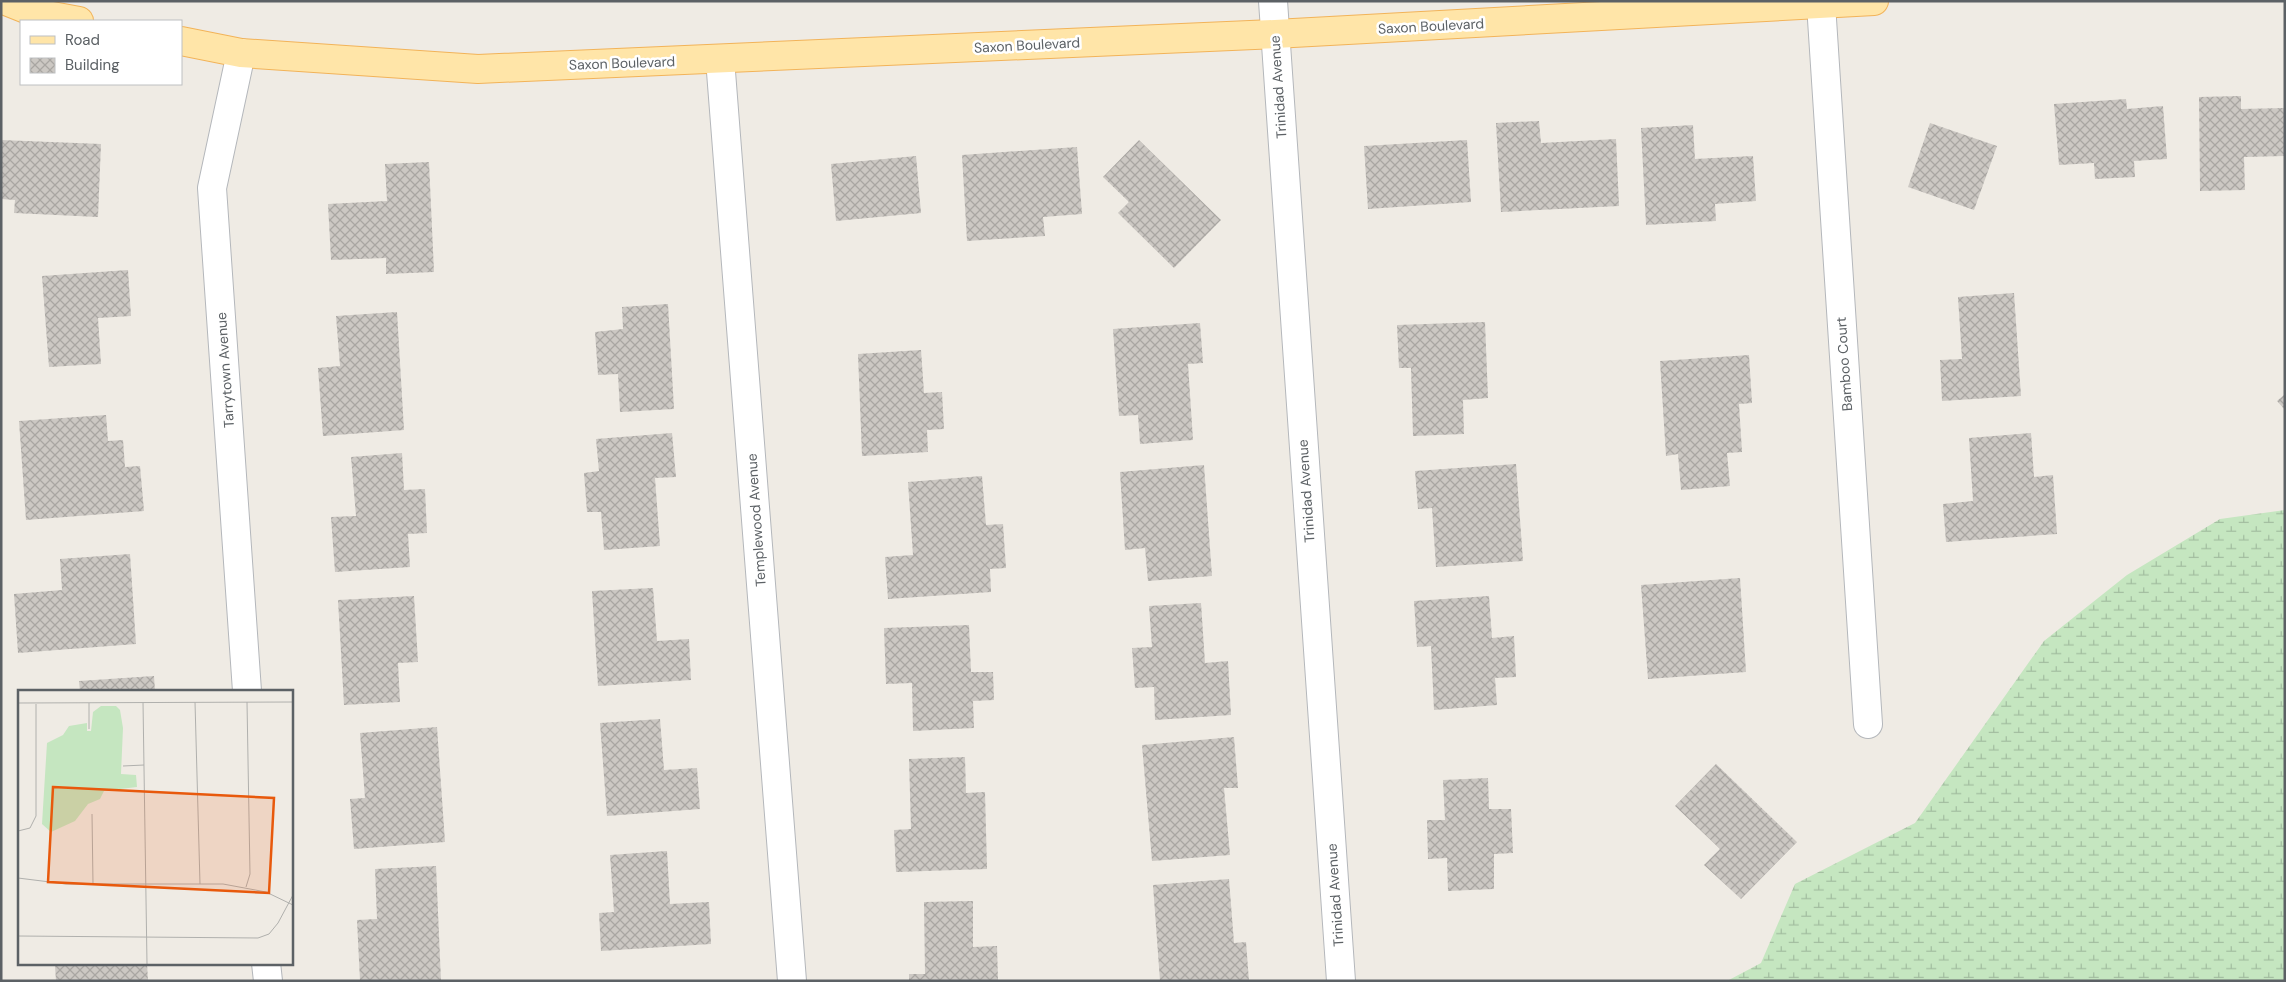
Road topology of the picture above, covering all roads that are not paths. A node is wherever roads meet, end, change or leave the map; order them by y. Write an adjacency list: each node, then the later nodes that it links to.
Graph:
1 (6, 1): 5 (main road)
2 (1272, 1): 6 (street, Trinidad Avenue)
3 (1874, 1): 4 (main road, Saxon Boulevard)
4 (1821, 4): 6 (main road, Saxon Boulevard); 11 (street, Bamboo Court)
5 (74, 20)
6 (1275, 34): 9 (main road, Saxon Boulevard); 15 (street, Trinidad Avenue)
7 (182, 41): 8 (main road, Saxon Boulevard)
8 (241, 53): 9 (main road, Saxon Boulevard); 10 (street, Tarrytown Avenue)
9 (720, 59): 14 (street, Templewood Avenue)
10 (247, 690)
11 (1868, 724)
12 (266, 964): 13 (street)
13 (268, 981)
14 (792, 981)
15 (1341, 981)

